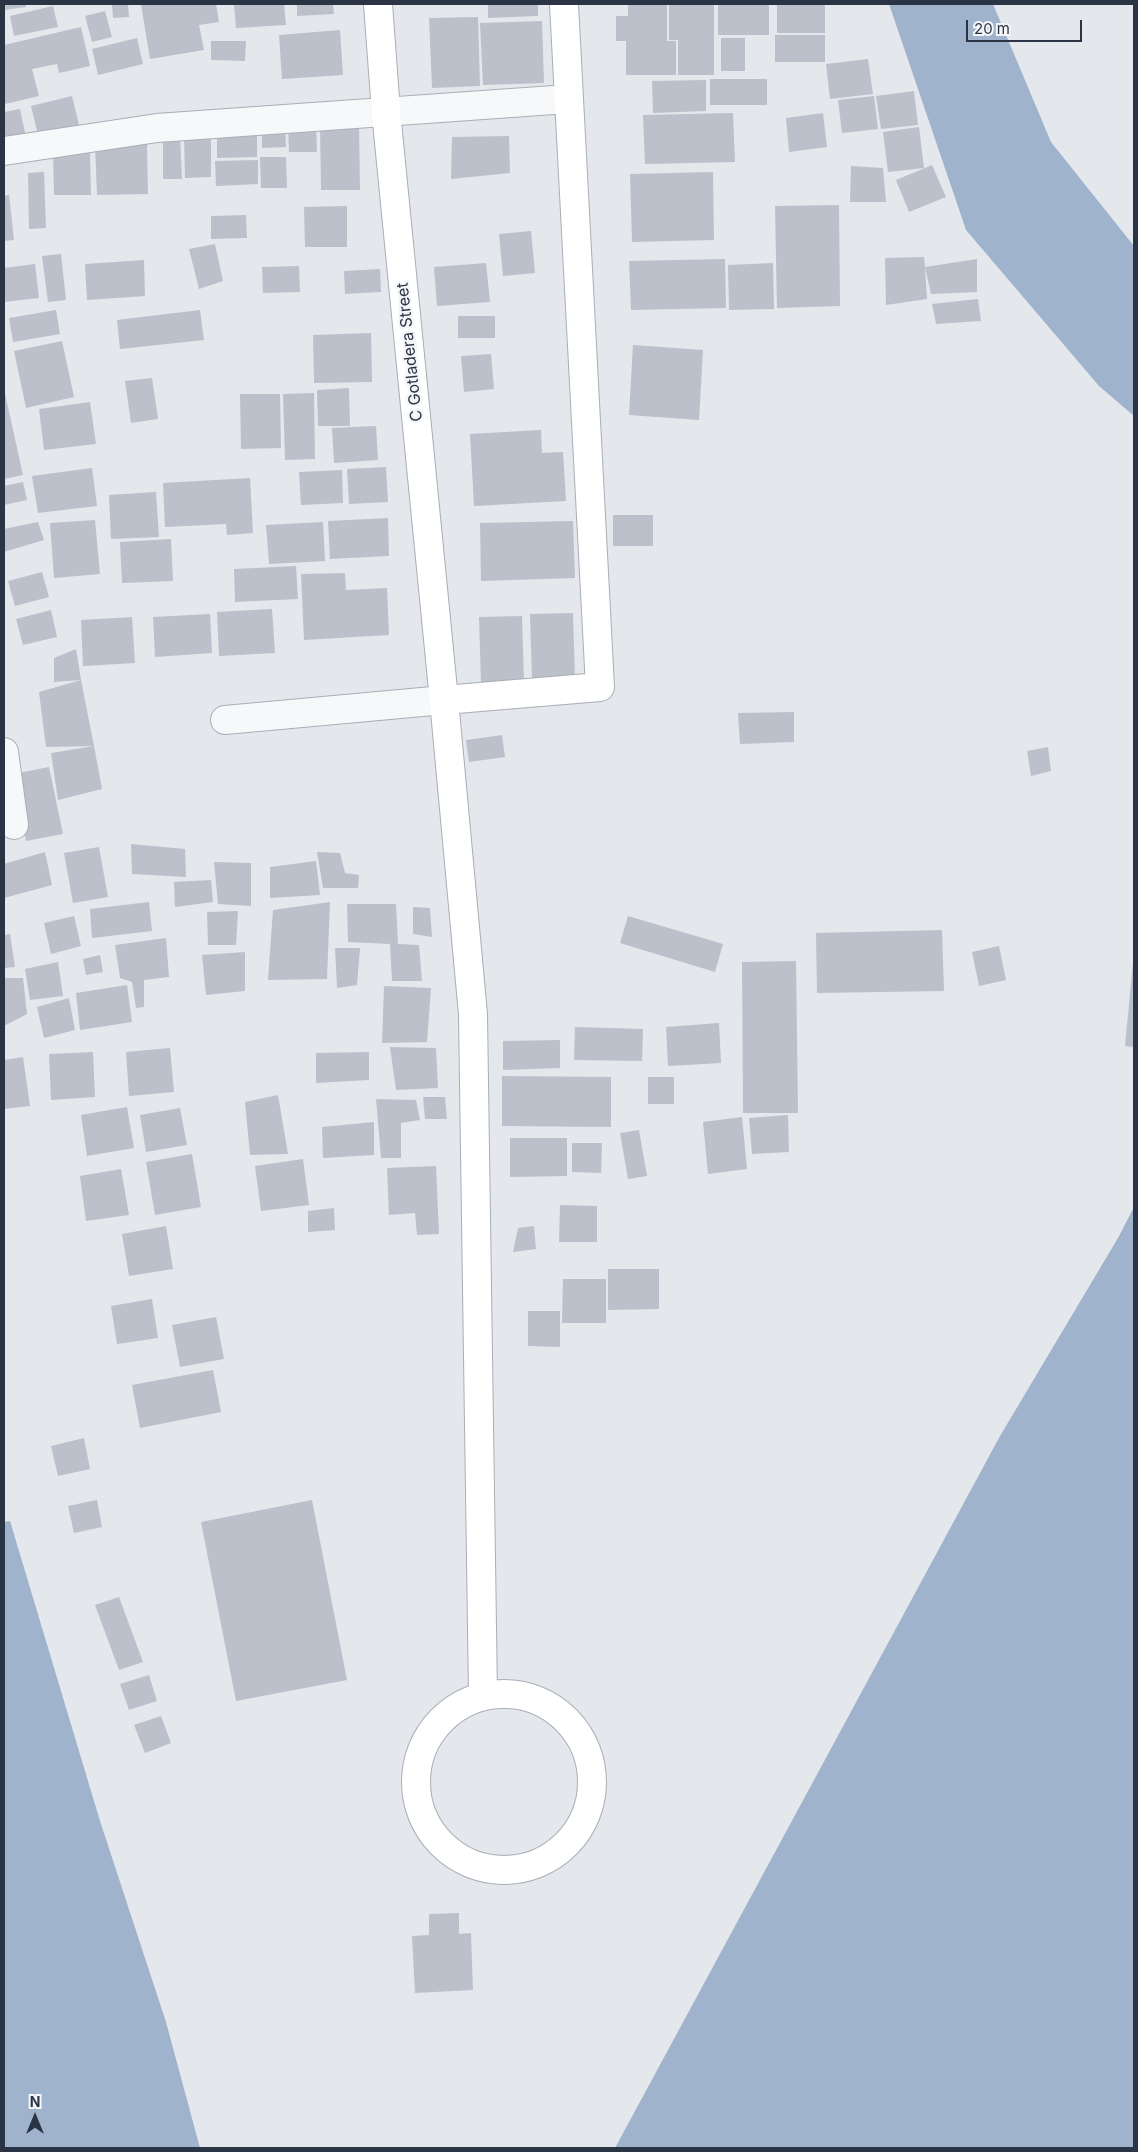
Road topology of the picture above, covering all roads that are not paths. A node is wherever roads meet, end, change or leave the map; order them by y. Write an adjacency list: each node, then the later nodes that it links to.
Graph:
1 (378, 4): 4 (street, C Gotladera Street)
2 (564, 4): 3 (street)
3 (568, 99): 4 (street); 6 (street)
4 (386, 112): 5 (street); 6 (street, C Gotladera Street)
5 (4, 151)
6 (444, 700): 7 (street); 10 (street, C Gotladera Street)
7 (225, 720)
8 (4, 752): 9 (street)
9 (14, 825)
10 (483, 1696): 10 (street)

